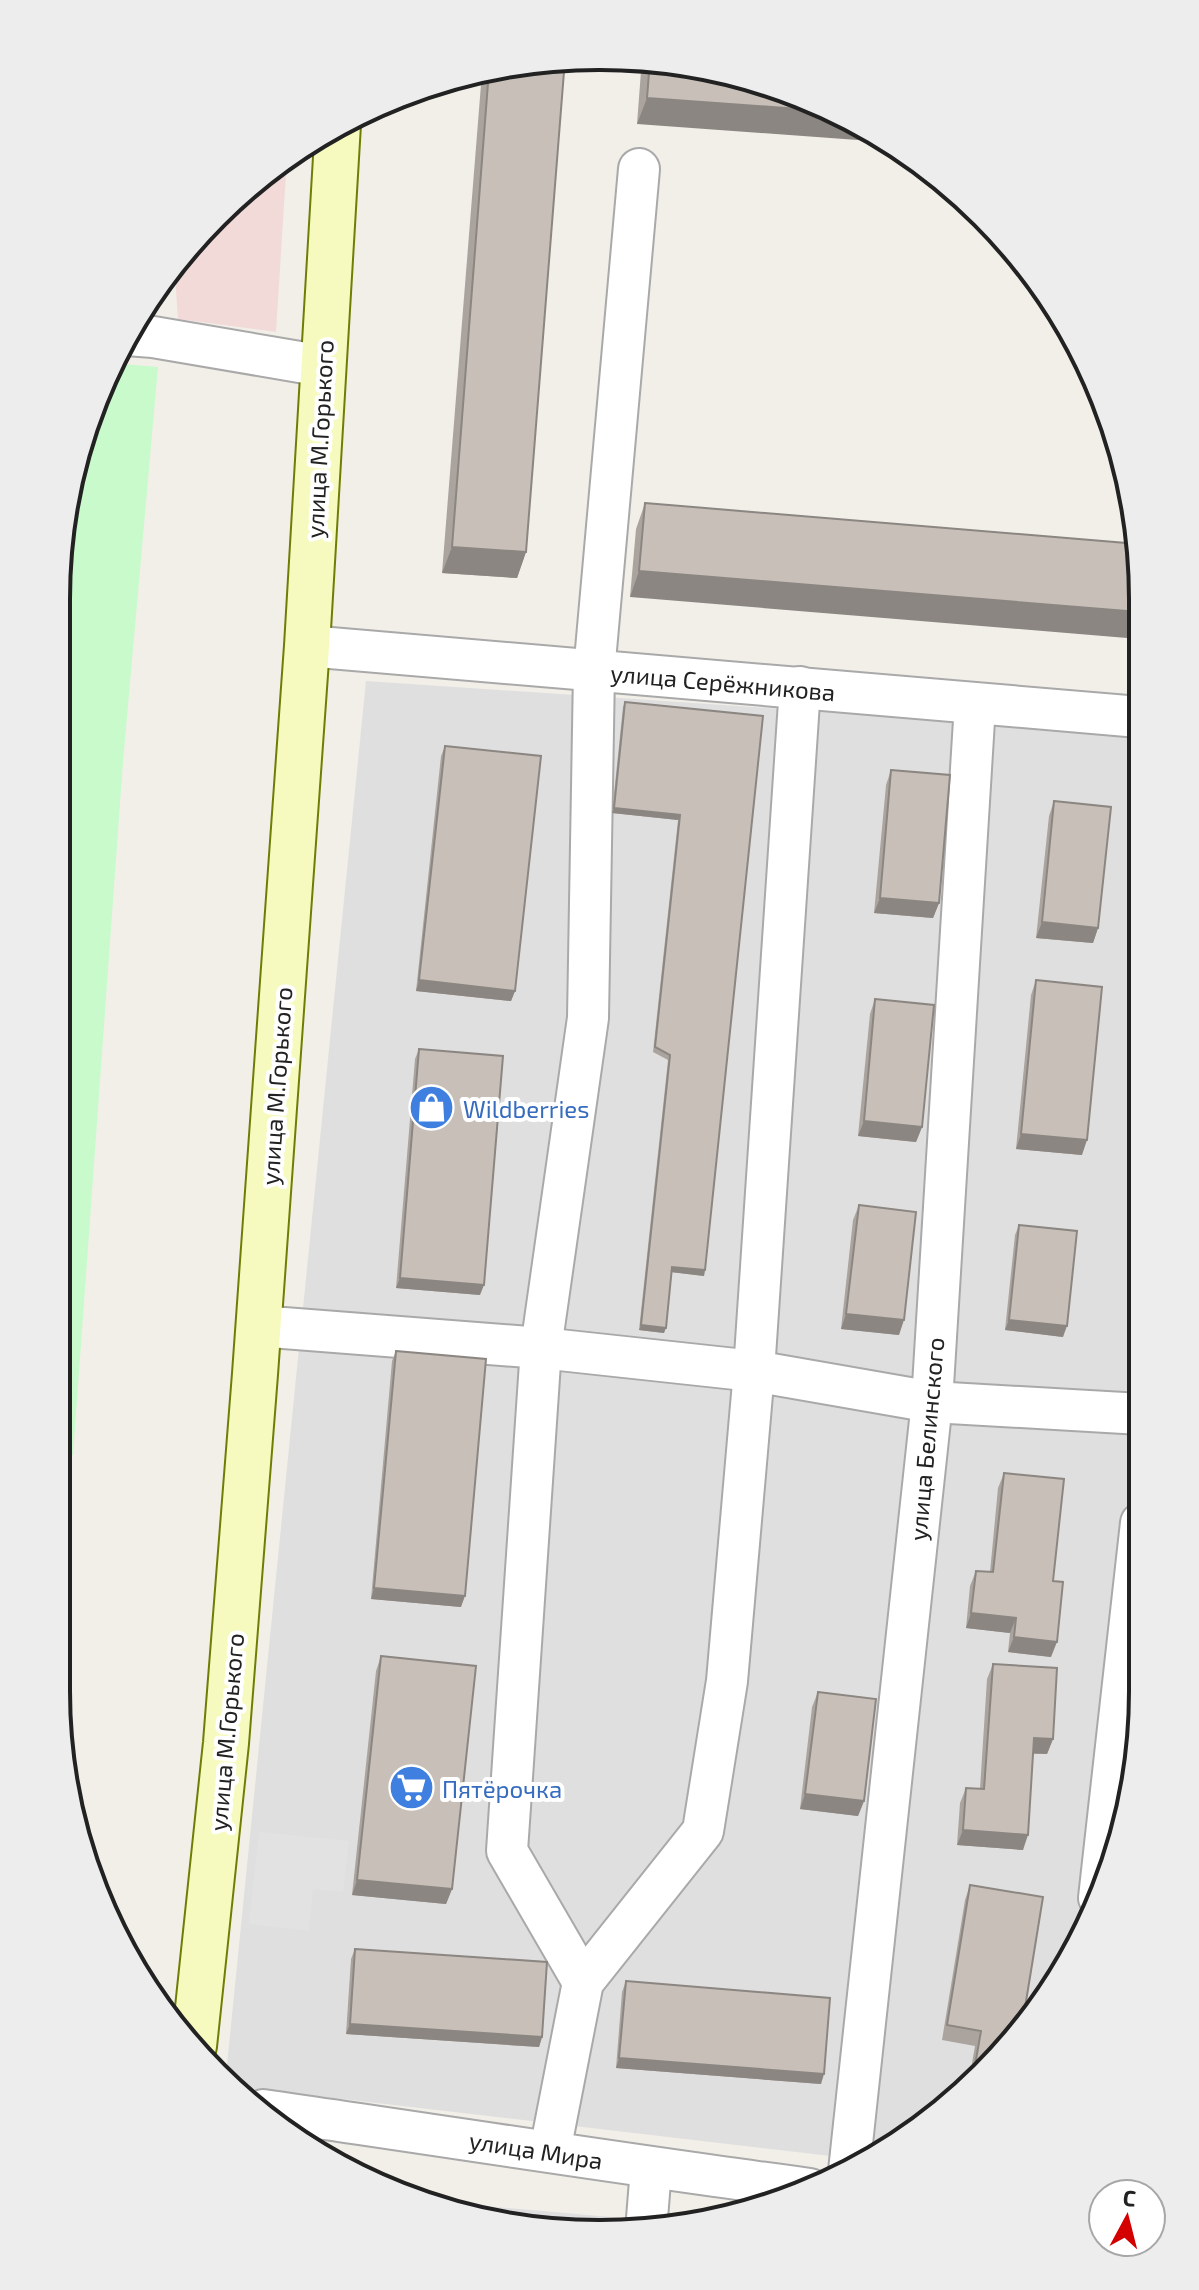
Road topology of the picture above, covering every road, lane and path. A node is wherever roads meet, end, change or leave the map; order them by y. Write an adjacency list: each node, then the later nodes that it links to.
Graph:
1 (337, 140): 4 (main road, улица М.Горького)
2 (639, 169): 6 (street)
3 (140, 336): 4 (street)
4 (323, 366): 5 (main road, улица М.Горького)
5 (307, 646): 6 (street, улица Серёжникова); 10 (main road, улица М.Горького)
6 (594, 672): 7 (street, улица Серёжникова); 11 (street)
7 (800, 687): 8 (street, улица Серёжникова); 12 (street)
8 (975, 704): 9 (street, улица Серёжникова); 13 (street, улица Белинского)
9 (1129, 716)
10 (258, 1326): 11 (street); 18 (main road, улица М.Горького)
11 (541, 1348): 12 (street); 17 (street)
12 (754, 1371): 13 (street); 17 (street)
13 (932, 1402): 14 (street); 21 (street, улица Белинского)
14 (1129, 1413)
15 (1129, 1630): 16 (street)
16 (1104, 1850)
17 (583, 1982): 20 (street)
18 (195, 2033)
19 (279, 2112): 20 (street, улица Мира)
20 (550, 2151): 22 (street, улица Мира)
21 (851, 2156)
22 (651, 2168): 23 (street, улица Мира); 24 (street)
23 (786, 2186)
24 (647, 2218)

